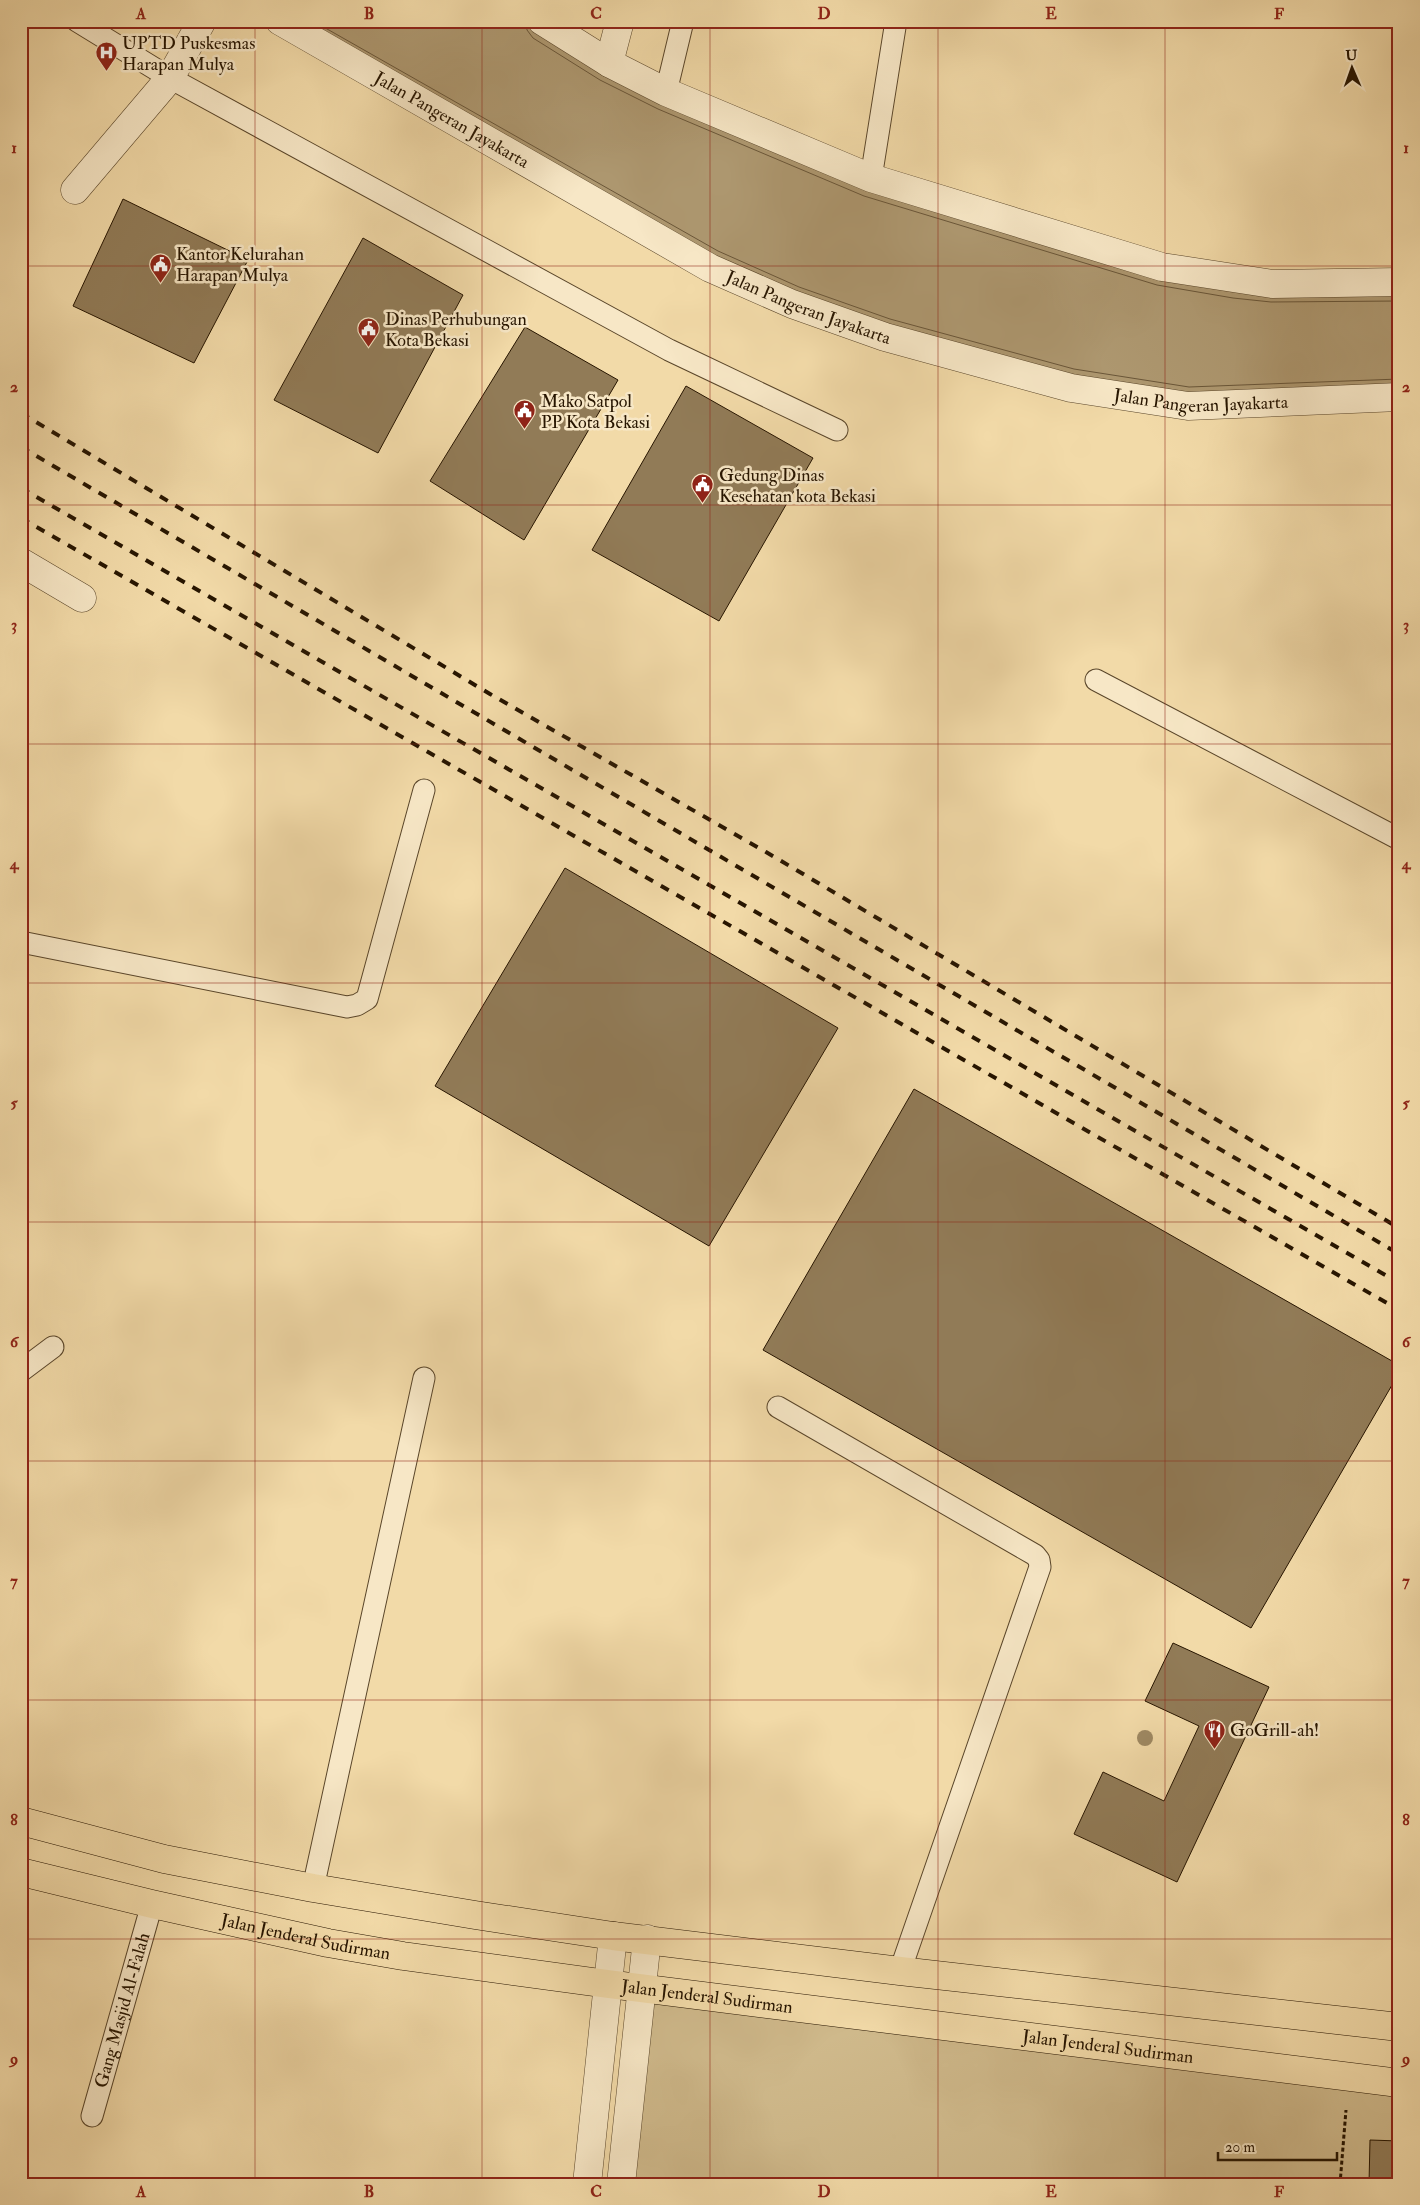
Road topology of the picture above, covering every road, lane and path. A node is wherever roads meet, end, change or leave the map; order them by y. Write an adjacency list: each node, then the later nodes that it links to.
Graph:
1 (77, 21): 9 (lane)
2 (202, 21): 9 (street)
3 (280, 21): 14 (street, Jalan Pangeran Jayakarta)
4 (542, 21): 8 (street)
5 (620, 21): 8 (street)
6 (683, 21): 10 (lane)
7 (896, 21): 11 (lane)
8 (609, 64): 10 (street)
9 (170, 78): 12 (street); 15 (lane)
10 (666, 92): 11 (street)
11 (871, 178): 13 (street)
12 (74, 190)
13 (1399, 282)
14 (1399, 397)
15 (837, 430)
16 (21, 562): 17 (street)
17 (82, 598)
18 (1096, 680): 20 (lane)
19 (424, 790): 21 (lane)
20 (1399, 839)
21 (21, 942)
22 (53, 1347): 23 (lane)
23 (21, 1371)
24 (424, 1378): 28 (lane)
25 (778, 1407): 32 (lane)
26 (21, 1821): 28 (highway)
27 (21, 1872): 29 (highway, Jalan Jenderal Sudirman)
28 (313, 1888): 30 (highway)
29 (152, 1904): 33 (highway, Jalan Jenderal Sudirman); 38 (lane, Gang Masjid Al-Falah)
30 (613, 1936): 31 (highway); 33 (street)
31 (647, 1939): 32 (highway); 34 (street)
32 (900, 1971): 35 (highway)
33 (608, 1984): 34 (highway, Jalan Jenderal Sudirman); 39 (street)
34 (642, 1988): 36 (highway, Jalan Jenderal Sudirman); 40 (street)
35 (1399, 2027)
36 (1350, 2078): 37 (highway, Jalan Jenderal Sudirman); 41 (path)
37 (1399, 2083)
38 (92, 2116)
39 (587, 2184)
40 (621, 2184)
41 (1340, 2184)

